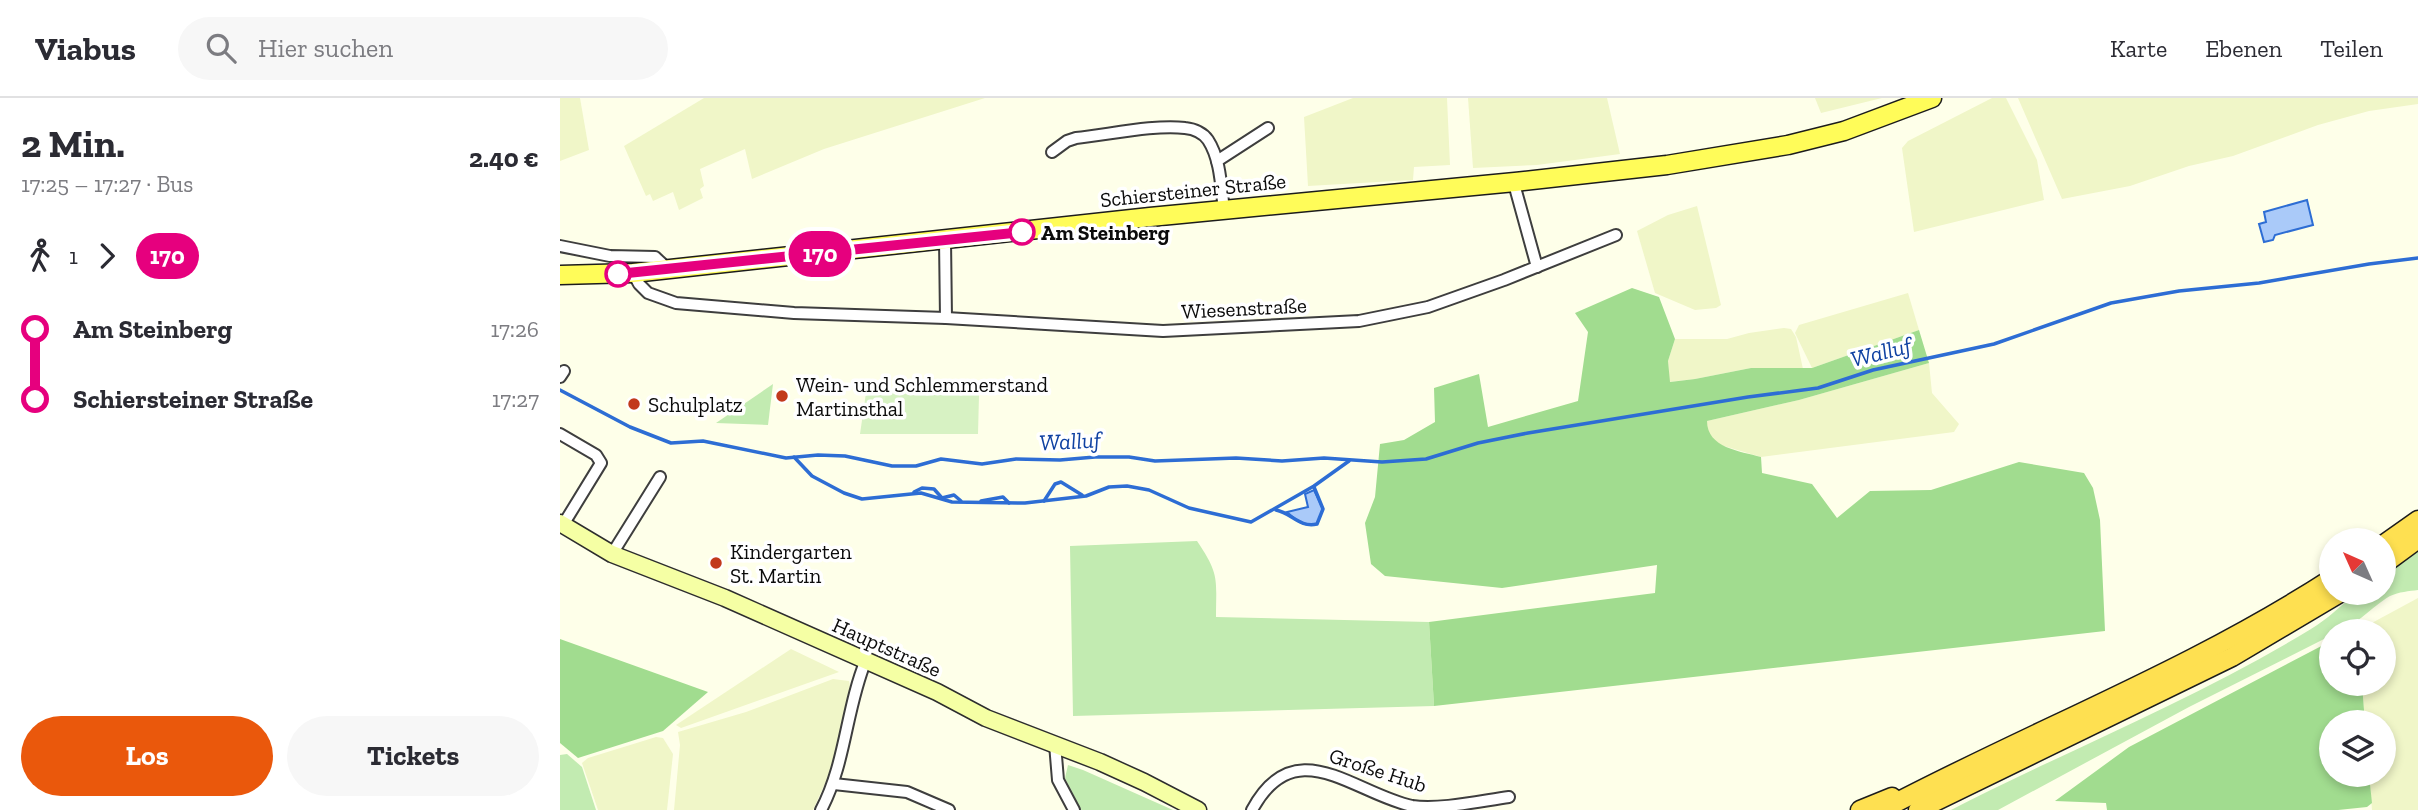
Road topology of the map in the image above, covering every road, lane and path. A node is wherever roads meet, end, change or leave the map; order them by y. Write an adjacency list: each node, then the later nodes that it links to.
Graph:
1 (1932, 98): 6 (main road, Schiersteiner Straße)
2 (1268, 128): 4 (street)
3 (1052, 152): 4 (street)
4 (1217, 161): 6 (street)
5 (1516, 191): 10 (street)
6 (1224, 210): 8 (main road, Schiersteiner Straße)
7 (1616, 235): 10 (street, Wiesenstraße)
8 (945, 240): 11 (main road, Schiersteiner Straße); 14 (street)
9 (560, 246): 11 (street)
10 (1537, 267): 14 (street, Wiesenstraße)
11 (669, 270): 12 (main road, Schiersteiner Straße)
12 (633, 273): 13 (main road, Schiersteiner Straße); 14 (street, Wiesenstraße)
13 (560, 275)
14 (946, 318)
15 (560, 434): 18 (street)
16 (660, 477): 21 (street)
17 (2418, 520): 19 (highway)
18 (561, 524): 21 (main road, Hauptstraße)
19 (2396, 536)
20 (2418, 539): 22 (highway)
21 (612, 554): 25 (main road, Hauptstraße)
22 (2396, 555)
23 (2319, 586): 28 (highway)
24 (2319, 605): 27 (highway)
25 (866, 660): 26 (main road, Hauptstraße); 29 (street)
26 (1055, 744): 33 (street); 34 (main road, Hauptstraße)
27 (2013, 764): 38 (highway); 39 (highway)
28 (1944, 778): 36 (highway); 37 (highway)
29 (834, 784): 31 (street); 32 (street)
30 (1508, 797): 35 (street, Große Hub)
31 (821, 810)
32 (949, 810)
33 (1074, 810)
34 (1198, 810)
35 (1252, 810)
36 (1860, 810)
37 (1882, 810)
38 (1918, 810)
39 (1937, 810)

